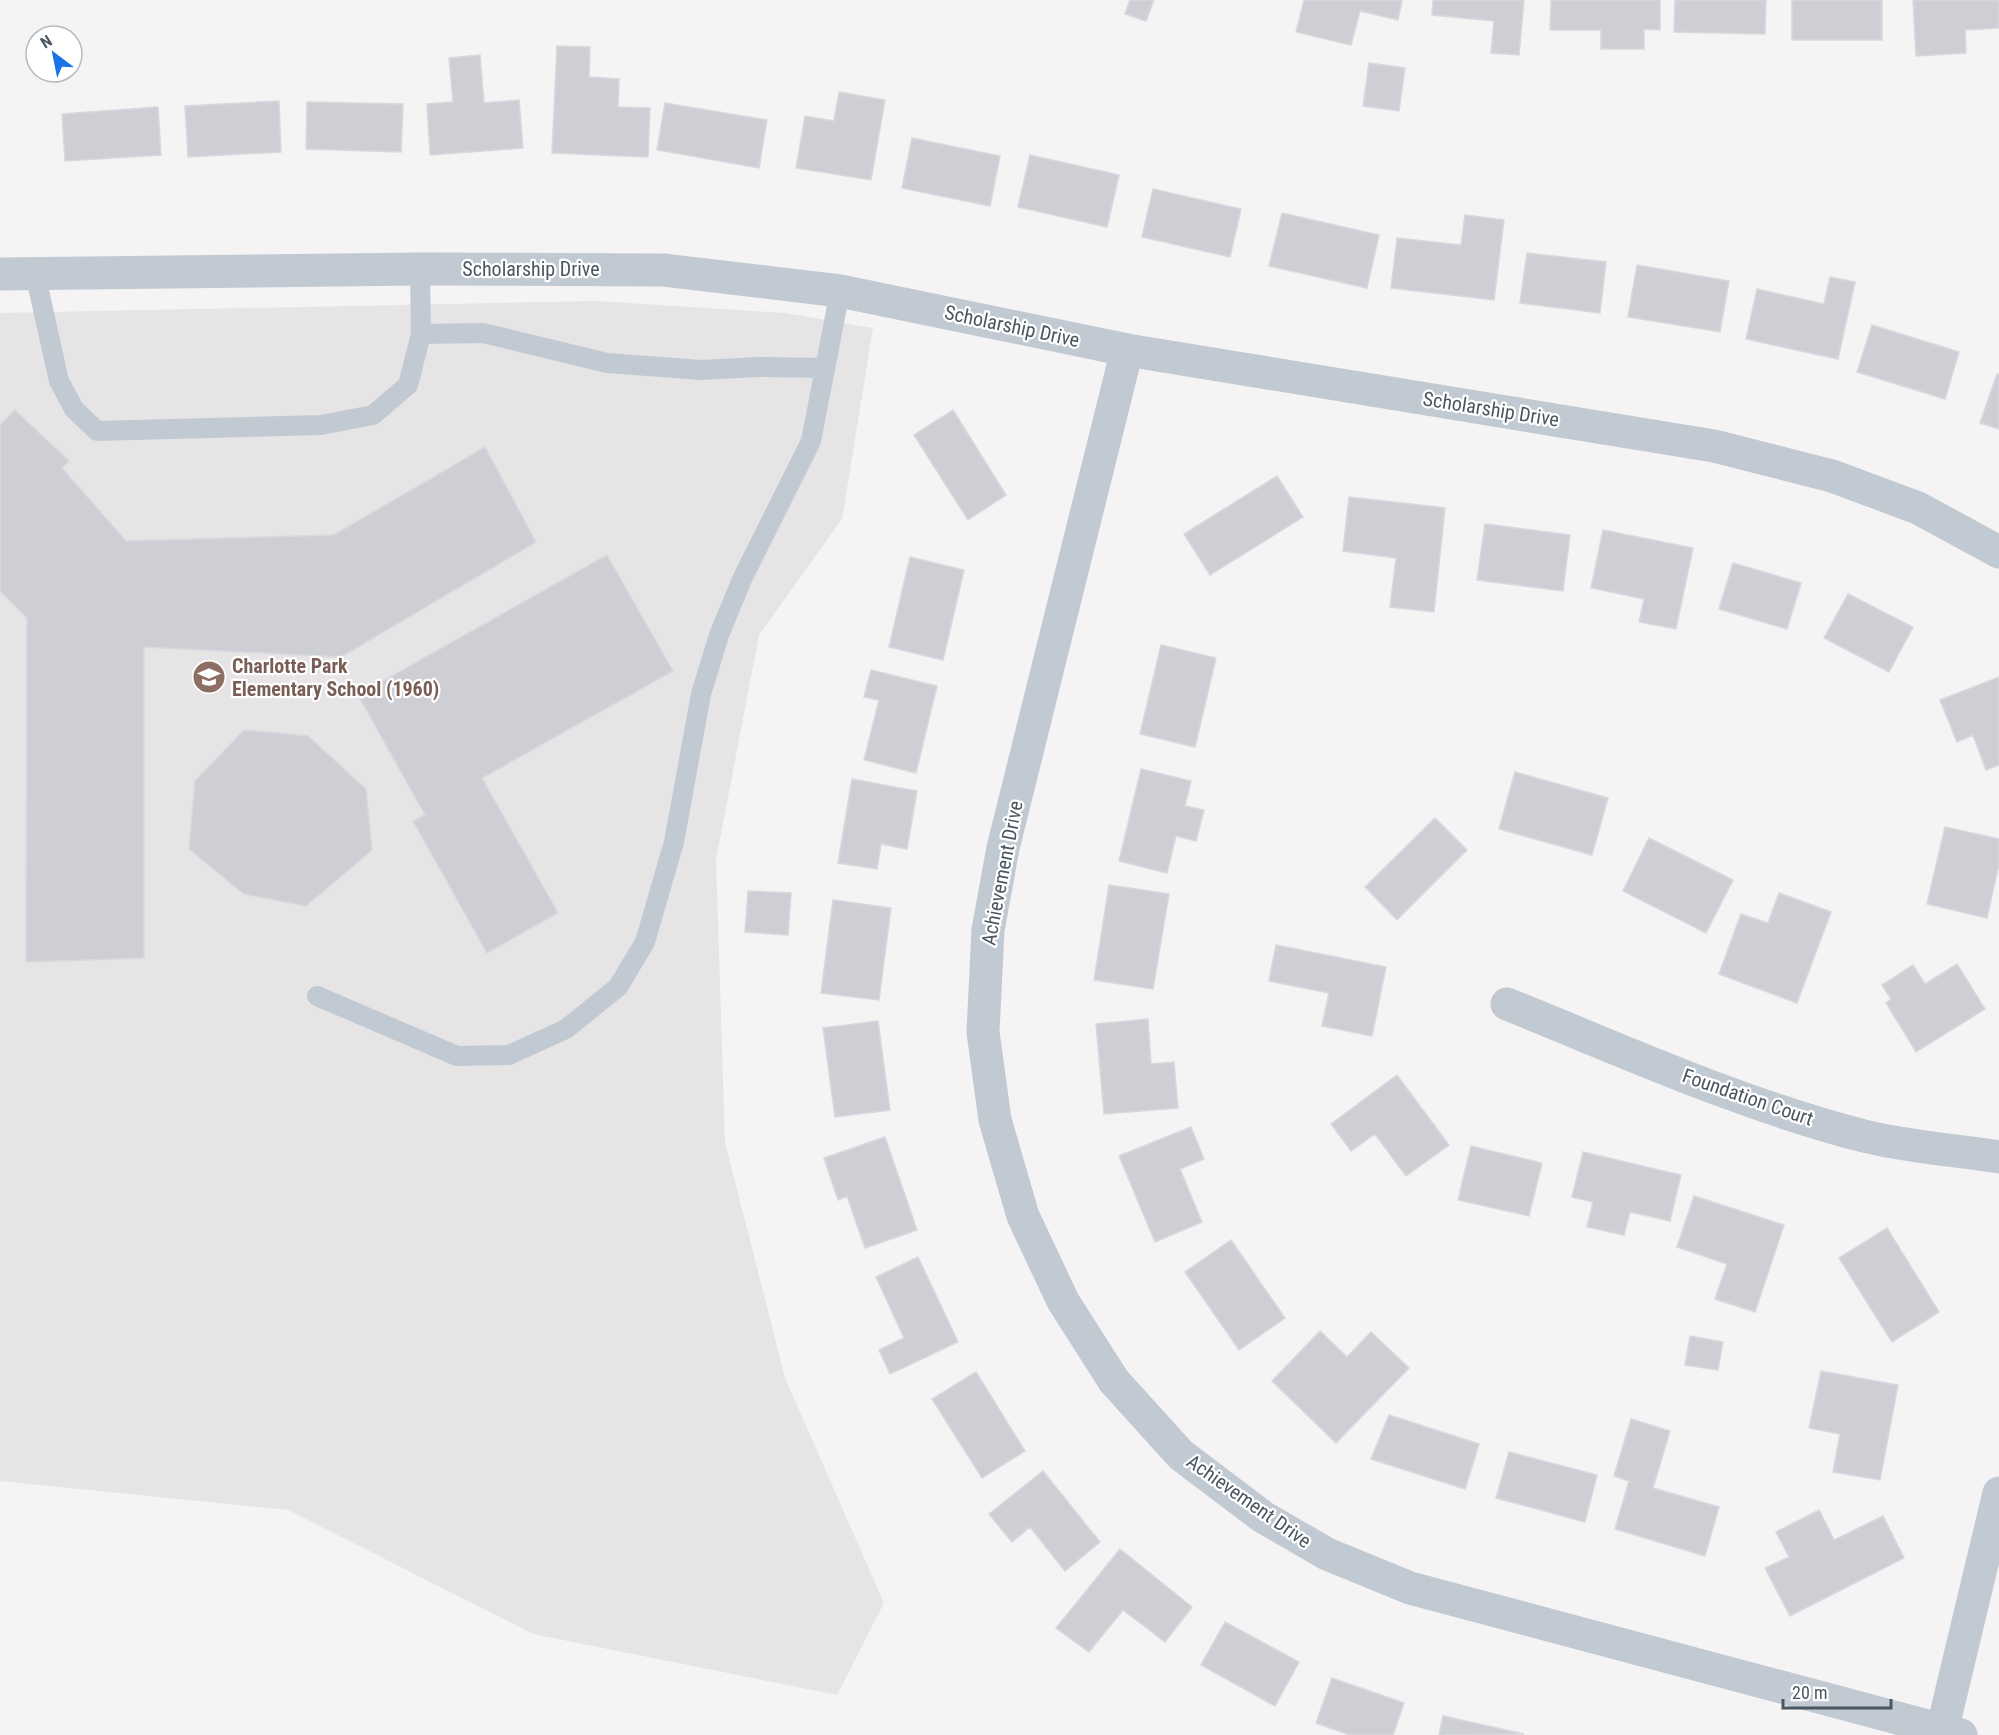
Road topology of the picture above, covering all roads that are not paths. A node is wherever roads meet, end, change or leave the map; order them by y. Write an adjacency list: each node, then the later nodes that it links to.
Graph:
1 (420, 268): 2 (street, Scholarship Drive); 4 (street, Scholarship Drive); 5 (lane)
2 (35, 273): 3 (street, Scholarship Drive); 5 (lane)
3 (0, 274)
4 (840, 291): 6 (street, Scholarship Drive); 7 (lane)
5 (421, 334): 7 (lane)
6 (1127, 350): 8 (street, Scholarship Drive); 13 (street, Achievement Drive)
7 (825, 368): 9 (lane)
8 (1999, 552)
9 (317, 996)
10 (1507, 1004): 11 (street, Foundation Court)
11 (1999, 1157)
12 (1999, 1493): 13 (street)
13 (1952, 1733)

